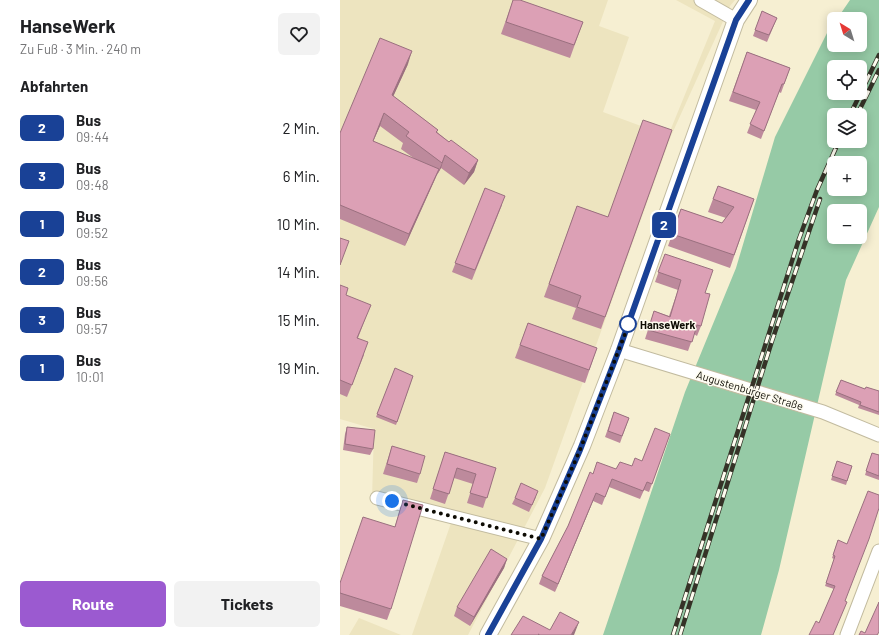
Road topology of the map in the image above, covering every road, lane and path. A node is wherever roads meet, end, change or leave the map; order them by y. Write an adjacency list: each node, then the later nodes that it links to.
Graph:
1 (701, 0): 3 (street)
2 (749, 0): 3 (main road)
3 (736, 20): 4 (main road)
4 (619, 350): 5 (street, Augustenburger Straße); 7 (main road)
5 (879, 435)
6 (377, 498): 7 (street)
7 (541, 539): 9 (main road)
8 (879, 551): 10 (street)
9 (488, 635)
10 (847, 635)

